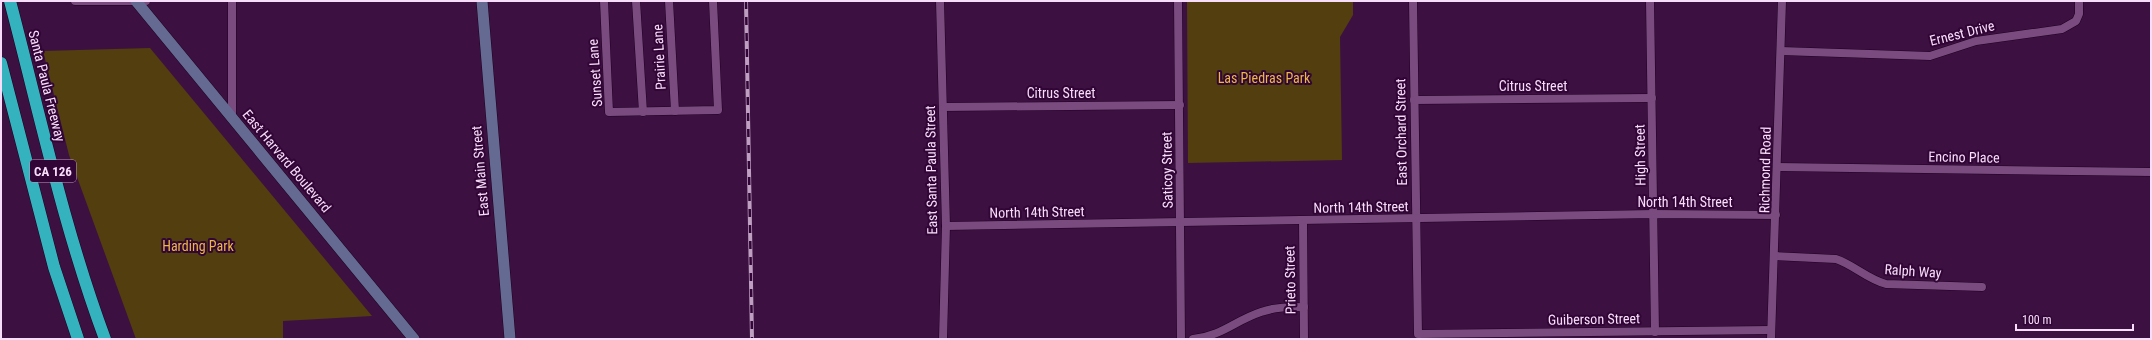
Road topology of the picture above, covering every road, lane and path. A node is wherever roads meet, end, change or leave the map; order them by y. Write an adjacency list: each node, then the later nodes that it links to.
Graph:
1 (10, 1): 40 (highway, Santa Paula Freeway / CA 126)
2 (75, 1): 3 (street)
3 (140, 1): 24 (main road, East Harvard Boulevard)
4 (232, 1): 24 (street)
5 (482, 1): 42 (main road, East Main Street)
6 (604, 1): 23 (street, Sunset Lane)
7 (636, 1): 23 (street)
8 (669, 1): 22 (street, Prairie Lane)
9 (713, 1): 22 (street)
10 (940, 1): 21 (street, East Santa Paula Street)
11 (1178, 1): 20 (street, Saticoy Street)
12 (1413, 1): 19 (street, East Orchard Street)
13 (1650, 1): 18 (street, High Street)
14 (1782, 1): 16 (street, Richmond Road)
15 (2079, 1): 16 (street, Ernest Drive)
16 (1781, 52): 25 (street, Richmond Road)
17 (1, 63): 39 (highway, CA 126)
18 (1652, 98): 19 (street, Citrus Street); 27 (street, High Street)
19 (1414, 100): 29 (street, East Orchard Street)
20 (1180, 105): 21 (street, Citrus Street); 31 (street, Saticoy Street)
21 (943, 107): 32 (street, East Santa Paula Street)
22 (675, 111): 23 (street)
23 (643, 112)
24 (232, 118): 41 (main road, East Harvard Boulevard)
25 (1777, 167): 26 (street, Encino Place); 28 (street, Richmond Road)
26 (2151, 172)
27 (1653, 214): 28 (street, North 14th Street); 29 (street, North 14th Street); 37 (street, High Street)
28 (1776, 215): 33 (street, Richmond Road)
29 (1415, 219): 30 (street, North 14th Street); 38 (street, East Orchard Street)
30 (1303, 221): 31 (street, North 14th Street); 35 (street, Prieto Street)
31 (1181, 223): 32 (street, North 14th Street); 44 (street, Saticoy Street)
32 (946, 226): 43 (street, East Santa Paula Street)
33 (1775, 256): 34 (street, Ralph Way); 36 (street, Richmond Road)
34 (1982, 287)
35 (1304, 307): 45 (street); 46 (street, Prieto Street)
36 (1771, 330): 37 (street, Guiberson Street); 47 (street, Richmond Road)
37 (1655, 332): 38 (street, Guiberson Street)
38 (1418, 334)
39 (78, 339)
40 (105, 339)
41 (414, 339)
42 (510, 339)
43 (943, 339)
44 (1181, 339)
45 (1193, 339)
46 (1304, 339)
47 (1771, 339)

